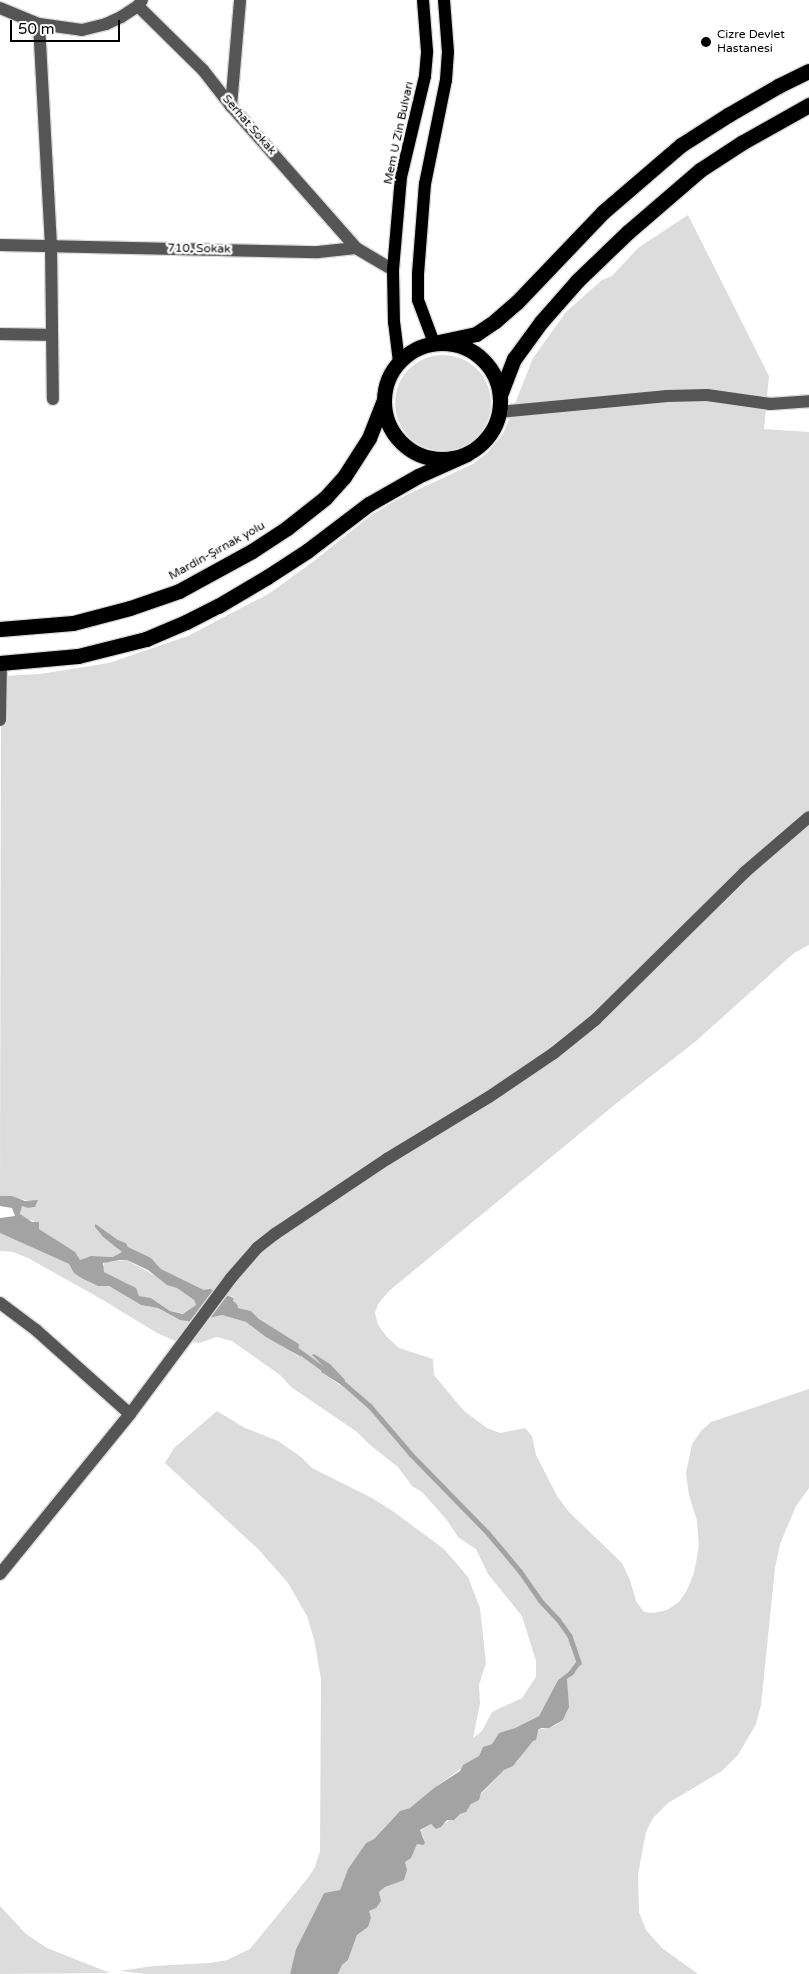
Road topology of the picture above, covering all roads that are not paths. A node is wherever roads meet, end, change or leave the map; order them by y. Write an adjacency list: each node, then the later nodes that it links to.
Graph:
1 (240, 0): 9 (street)
2 (423, 0): 13 (main road, Mem U Zin Bulvarı)
3 (444, 0): 16 (main road)
4 (140, 3): 6 (street); 9 (street, Serhat Sokak)
5 (0, 8): 6 (street)
6 (39, 24): 11 (street)
7 (809, 71): 16 (highway)
8 (809, 105): 18 (highway)
9 (231, 106): 12 (street, Serhat Sokak)
10 (0, 245): 11 (street, 710. Sokak)
11 (51, 246): 12 (street, 710. Sokak); 15 (street)
12 (356, 248): 13 (street)
13 (393, 270): 17 (main road, Mem U Zin Bulvarı)
14 (0, 334): 15 (street)
15 (52, 335): 19 (street)
16 (434, 343): 17 (highway); 18 (highway)
17 (399, 362): 20 (highway)
18 (500, 395): 22 (highway)
19 (53, 399)
20 (384, 400): 23 (highway); 24 (highway, Mardin-Şırnak yolu)
21 (809, 401): 22 (street)
22 (499, 412): 23 (highway)
23 (467, 454): 25 (highway)
24 (0, 630)
25 (0, 663): 26 (street)
26 (0, 720)
27 (809, 817): 29 (street)
28 (0, 1303): 29 (street)
29 (130, 1414): 30 (street)
30 (0, 1574)

